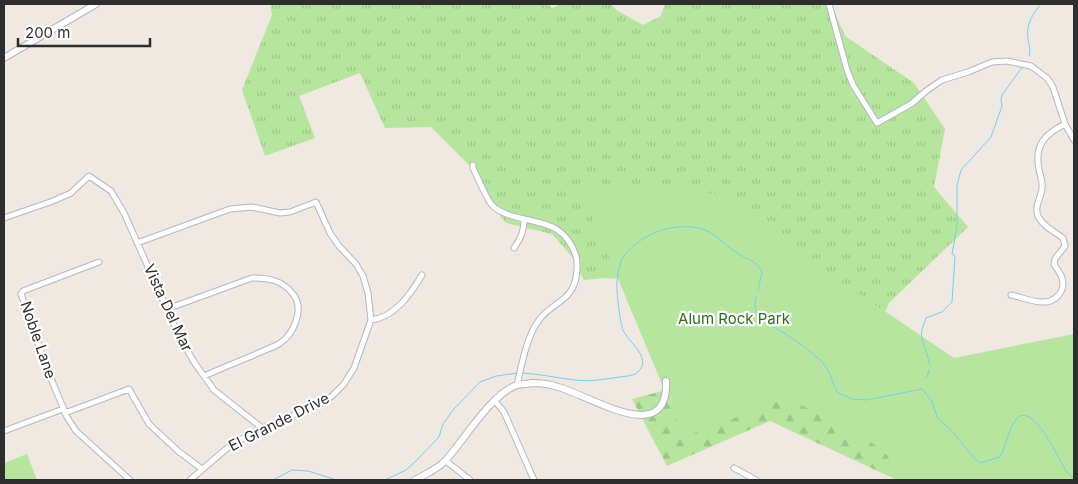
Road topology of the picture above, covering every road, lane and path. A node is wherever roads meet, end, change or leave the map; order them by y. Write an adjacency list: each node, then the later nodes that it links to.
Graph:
1 (96, 4): 3 (street)
2 (829, 4): 4 (street)
3 (4, 58)
4 (1065, 124): 5 (street); 13 (street)
5 (1074, 140)
6 (473, 164): 8 (street)
7 (4, 218): 9 (street, Vista Del Mar)
8 (524, 219): 10 (street); 18 (street)
9 (137, 243): 14 (street, Vista Del Mar); 15 (street, El Grande Drive)
10 (514, 248)
11 (99, 262): 20 (street, Noble Lane)
12 (422, 275): 15 (street)
13 (1011, 295)
14 (167, 309): 16 (street, Vista Del Mar); 16 (street)
15 (371, 320): 21 (street, El Grande Drive)
16 (204, 376): 21 (street, Vista Del Mar)
17 (666, 380): 18 (street)
18 (518, 381): 19 (street)
19 (495, 401): 23 (street); 30 (street)
20 (64, 411): 22 (street); 25 (street); 26 (street)
21 (262, 428): 25 (street, El Grande Drive)
22 (4, 431)
23 (446, 461): 28 (street); 29 (street)
24 (734, 468): 31 (street)
25 (202, 469): 27 (street, El Grande Drive)
26 (130, 480)
27 (190, 480)
28 (414, 480)
29 (470, 480)
30 (534, 480)
31 (756, 480)

